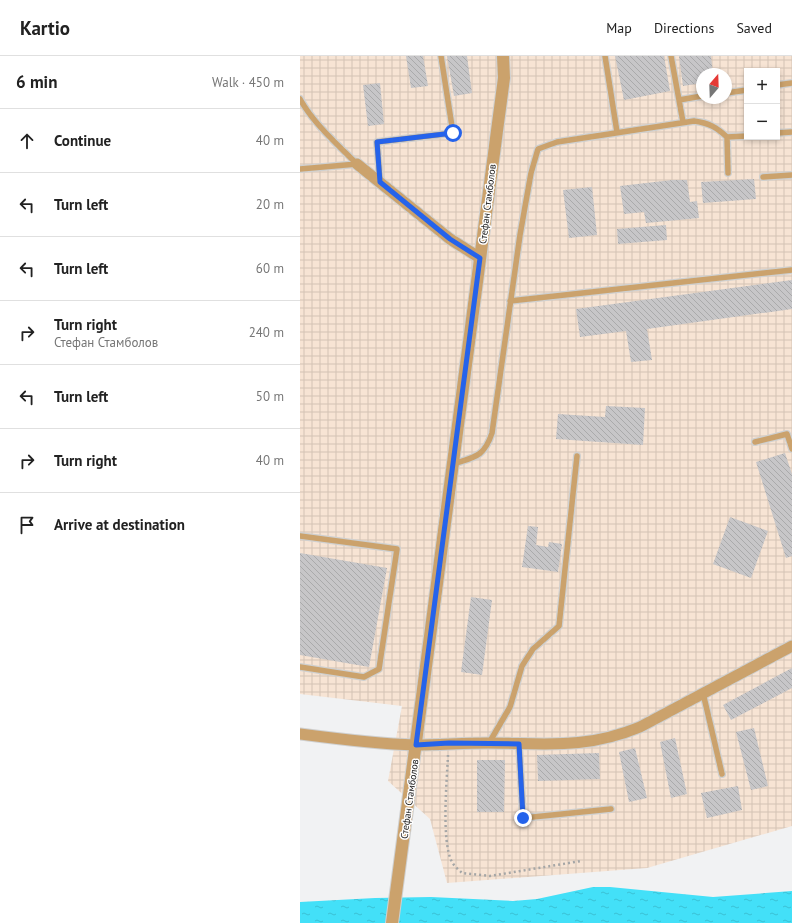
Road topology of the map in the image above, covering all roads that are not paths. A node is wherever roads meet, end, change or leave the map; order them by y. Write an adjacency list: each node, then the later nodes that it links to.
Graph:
1 (440, 56): 23 (lane)
2 (503, 56): 24 (street, Стефан Стамболов)
3 (605, 56): 13 (lane)
4 (671, 56): 11 (lane)
5 (792, 83): 6 (lane)
6 (780, 85)
7 (744, 90): 8 (lane)
8 (732, 92)
9 (696, 97): 11 (lane)
10 (300, 99): 18 (lane)
11 (678, 100): 12 (lane)
12 (682, 122): 13 (lane); 17 (lane)
13 (617, 132): 26 (lane)
14 (792, 132): 15 (lane)
15 (780, 134)
16 (744, 136): 17 (lane)
17 (727, 137): 20 (lane)
18 (357, 164): 19 (lane); 23 (street)
19 (300, 169)
20 (728, 173)
21 (792, 175): 22 (lane)
22 (764, 177)
23 (380, 182): 24 (street)
24 (480, 258): 31 (street, Стефан Стамболов)
25 (792, 270): 26 (lane)
26 (510, 301): 31 (lane)
27 (790, 433): 28 (lane); 29 (lane)
28 (755, 442)
29 (792, 449)
30 (577, 456): 37 (lane)
31 (452, 464): 39 (street, Стефан Стамболов)
32 (300, 536): 34 (lane)
33 (792, 646): 35 (street)
34 (300, 668)
35 (702, 693): 38 (street); 40 (lane)
36 (300, 734): 39 (street)
37 (489, 743): 38 (street); 39 (street)
38 (519, 744): 41 (lane)
39 (416, 745): 42 (street, Стефан Стамболов)
40 (722, 774)
41 (611, 809)
42 (392, 923)

